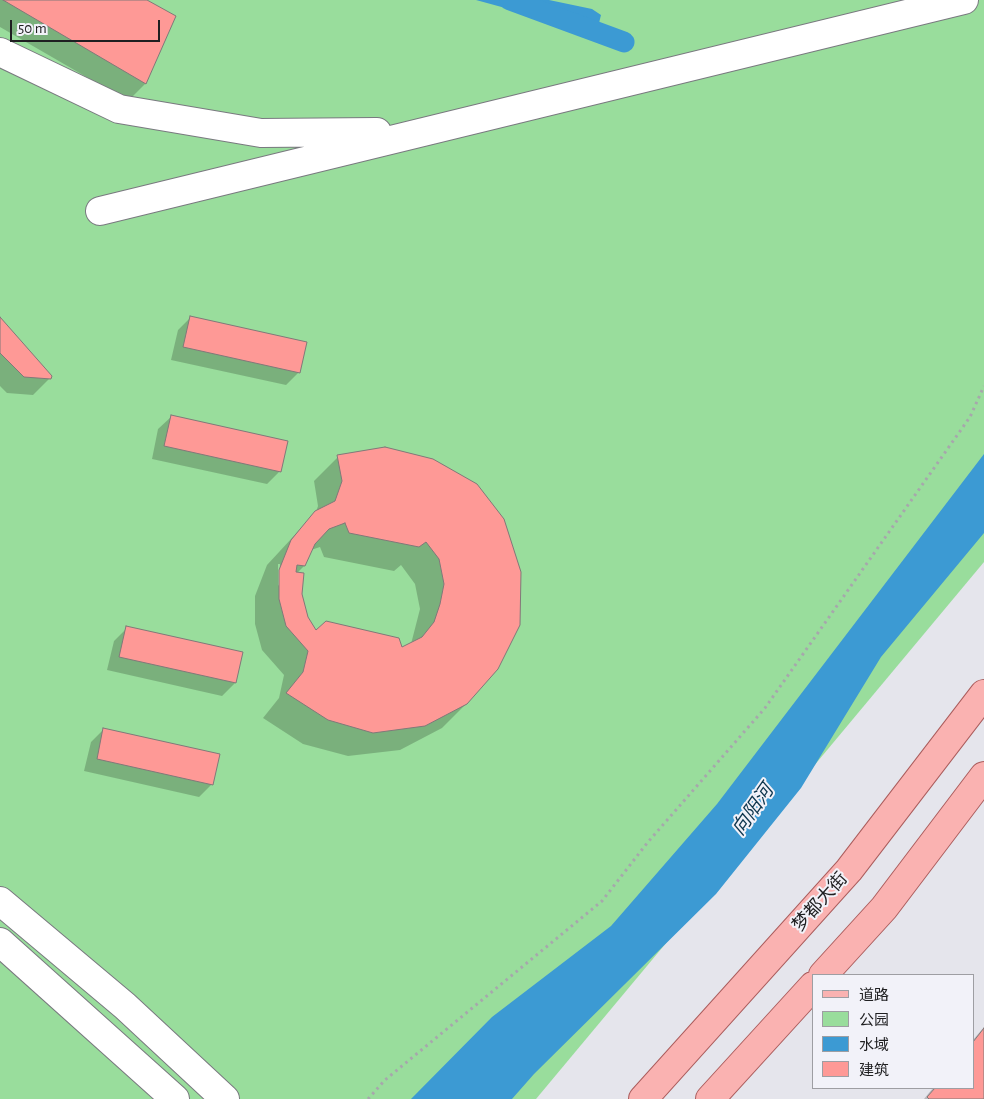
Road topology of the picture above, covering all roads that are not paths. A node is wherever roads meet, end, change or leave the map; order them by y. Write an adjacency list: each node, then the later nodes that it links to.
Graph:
1 (964, 0): 3 (lane)
2 (0, 52): 3 (lane)
3 (423, 132): 4 (lane)
4 (100, 211)
5 (984, 694): 13 (main road, 梦都大街)
6 (984, 776): 9 (main road)
7 (0, 901): 12 (lane)
8 (0, 942): 11 (lane)
9 (824, 974)
10 (812, 987): 14 (main road)
11 (175, 1099)
12 (225, 1099)
13 (643, 1099)
14 (710, 1099)

